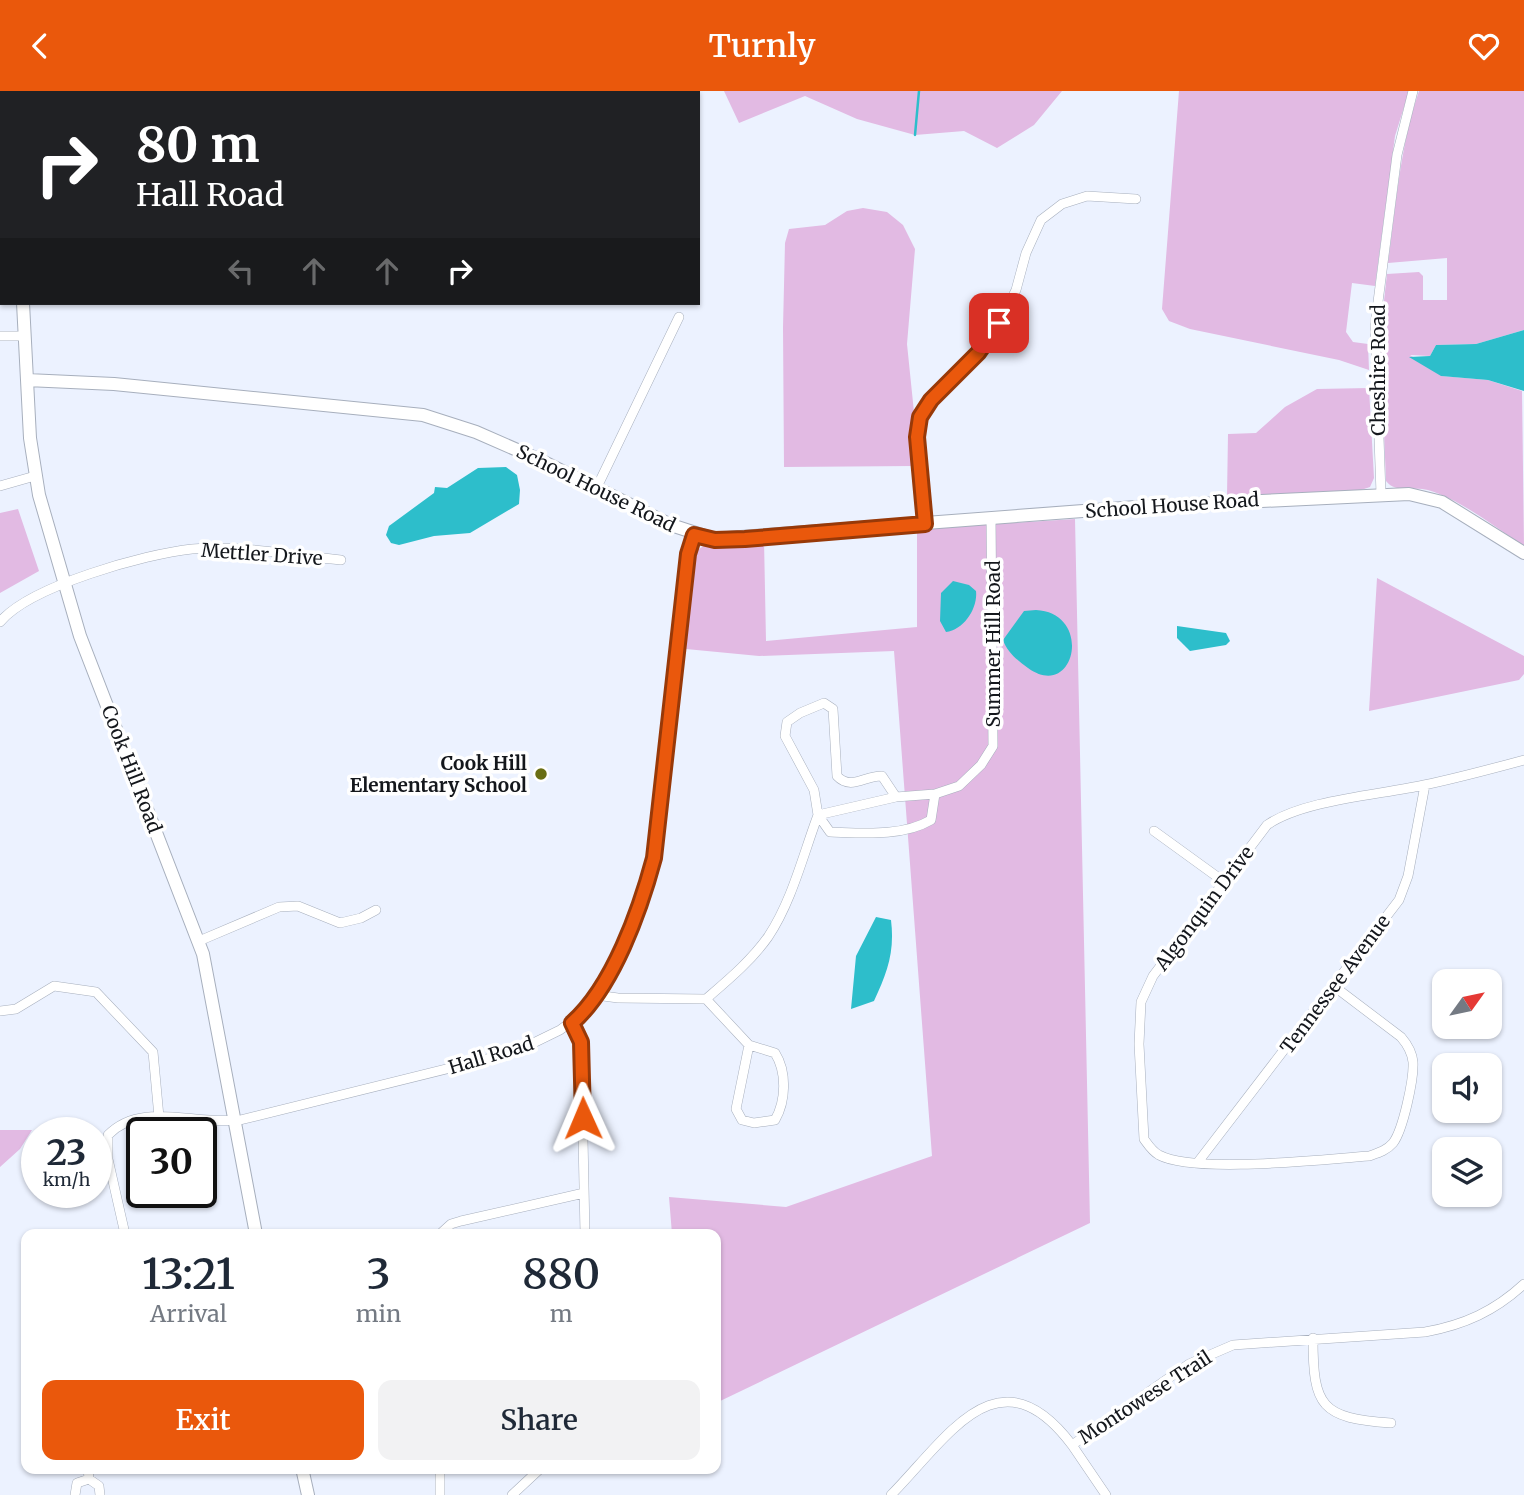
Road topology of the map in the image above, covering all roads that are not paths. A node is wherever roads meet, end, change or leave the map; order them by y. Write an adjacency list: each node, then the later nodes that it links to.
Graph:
1 (1413, 91): 11 (street, Cheshire Road)
2 (1136, 199): 13 (street)
3 (23, 305): 6 (street, Cook Hill Road)
4 (679, 317): 10 (street)
5 (0, 336): 6 (street)
6 (24, 336): 7 (street, Cook Hill Road)
7 (27, 380): 8 (street, Cook Hill Road); 10 (street, School House Road)
8 (35, 476): 9 (street); 17 (street, Cook Hill Road)
9 (0, 487)
10 (597, 487): 14 (street, School House Road)
11 (1381, 494): 12 (street, School House Road); 15 (street)
12 (991, 518): 13 (street, School House Road); 21 (street, Summer Hill Road)
13 (925, 524): 14 (street, School House Road)
14 (694, 535): 29 (street, Hall Road)
15 (1524, 552)
16 (341, 560): 17 (street, Mettler Drive)
17 (63, 585): 18 (street, Mettler Drive); 27 (street, Cook Hill Road)
18 (0, 622)
19 (1524, 760): 20 (street, Algonquin Drive)
20 (1424, 785): 25 (street, Algonquin Drive); 28 (street, Tennessee Avenue)
21 (935, 795): 22 (street, Summer Hill Road); 23 (street)
22 (896, 797): 23 (street, Summer Hill Road); 23 (street)
23 (818, 815): 30 (street)
24 (1154, 831): 25 (street)
25 (1223, 881): 38 (street, Algonquin Drive)
26 (376, 910): 27 (street)
27 (199, 941): 35 (street, Cook Hill Road)
28 (1335, 986): 38 (street, Tennessee Avenue); 38 (street, Algonquin Drive)
29 (596, 995): 30 (street); 32 (street, Hall Road)
30 (706, 999): 33 (street)
31 (0, 1011): 34 (street)
32 (572, 1023): 35 (street, Hall Road); 39 (street)
33 (749, 1045): 33 (street)
34 (159, 1117)
35 (236, 1120): 37 (street, Hall Road); 41 (street, Cook Hill Road)
36 (126, 1121): 40 (street, Hall Road)
37 (217, 1121)
38 (1198, 1162)
39 (584, 1193): 42 (street); 43 (street)
40 (124, 1229)
41 (255, 1229)
42 (446, 1229)
43 (585, 1229)
44 (1524, 1284): 45 (street, Montowese Trail)
45 (1312, 1338): 46 (street); 47 (street, Montowese Trail)
46 (1391, 1423)
47 (1072, 1445): 58 (street, Montowese Trail); 59 (street)
48 (89, 1474): 52 (street)
49 (303, 1474): 55 (street)
50 (440, 1474): 56 (street)
51 (535, 1474): 57 (street)
52 (89, 1479): 53 (street); 54 (street)
53 (75, 1495)
54 (100, 1495)
55 (308, 1495)
56 (440, 1495)
57 (512, 1495)
58 (891, 1495)
59 (1106, 1495)

